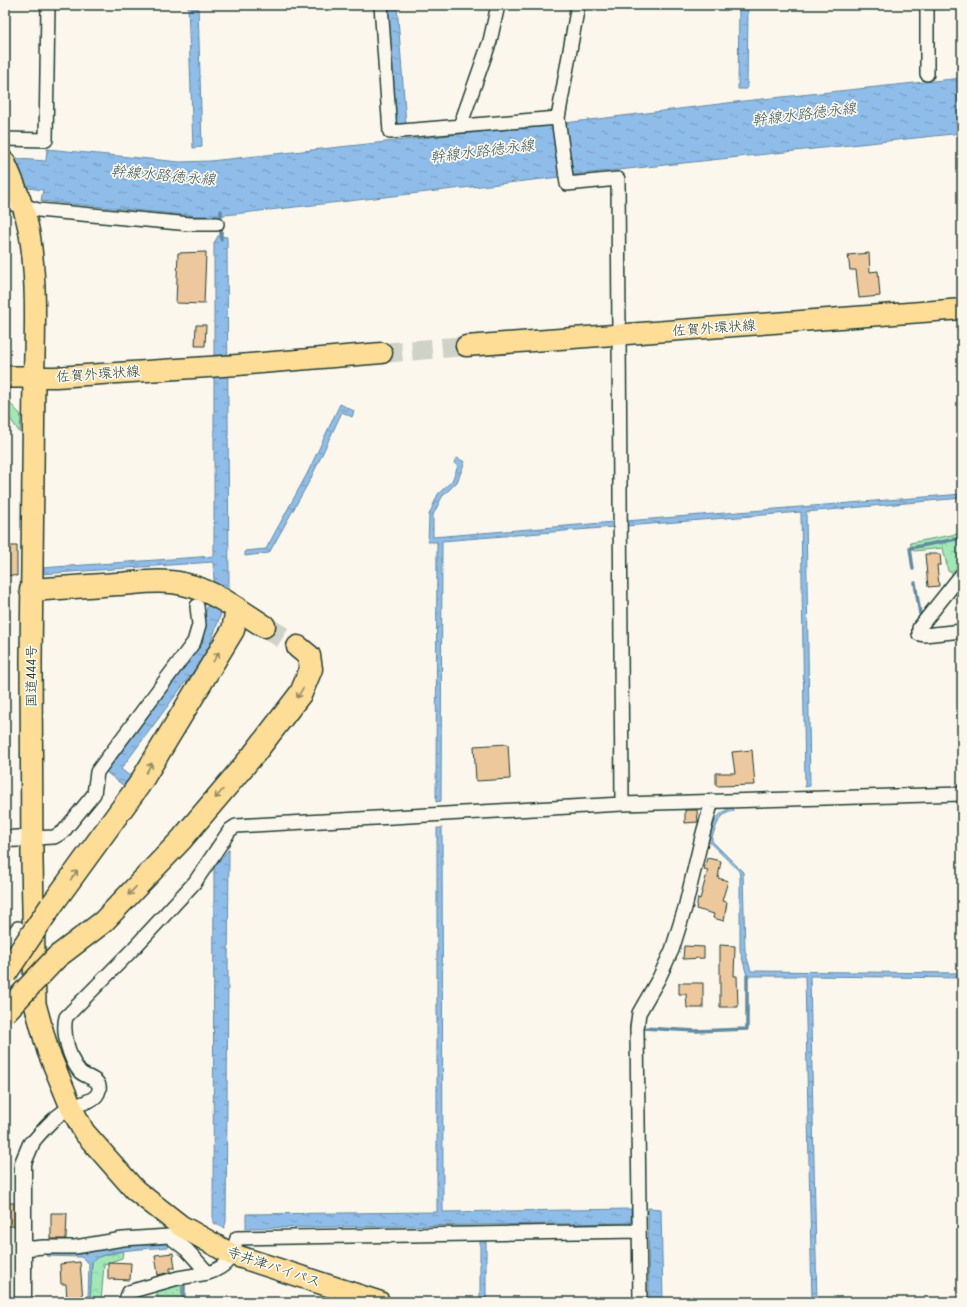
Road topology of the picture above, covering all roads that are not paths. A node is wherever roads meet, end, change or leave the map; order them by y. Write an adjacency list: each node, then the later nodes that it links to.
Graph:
1 (48, 5): 9 (street)
2 (381, 5): 8 (street)
3 (498, 5): 8 (street)
4 (578, 5): 7 (street)
5 (927, 5): 6 (street)
6 (927, 74)
7 (558, 118): 8 (street); 14 (street)
8 (460, 126)
9 (5, 139)
10 (5, 162): 11 (main road)
11 (15, 200): 12 (street); 18 (main road)
12 (217, 224)
13 (962, 308): 14 (main road, 佐賀外環状線)
14 (619, 335): 15 (main road, 佐賀外環状線); 28 (street)
15 (466, 346)
16 (382, 353): 18 (main road, 佐賀外環状線)
17 (5, 377): 18 (highway)
18 (34, 377): 20 (highway, 国道444号)
19 (962, 574): 24 (street)
20 (32, 590): 22 (highway); 29 (highway, 国道444号)
21 (197, 606): 29 (street)
22 (237, 609): 23 (highway); 33 (highway, one-way to 22, bridge)
23 (264, 626)
24 (962, 631)
25 (298, 648): 35 (highway, one-way to 35, bridge)
26 (962, 794): 27 (street)
27 (712, 801): 28 (street); 38 (street)
28 (622, 804): 36 (street)
29 (32, 838): 30 (street); 34 (highway, 国道444号)
30 (5, 839)
31 (18, 928): 32 (street)
32 (5, 945)
33 (5, 974)
34 (35, 1004): 36 (highway, 寺井津バイパス)
35 (5, 1012)
36 (71, 1108): 37 (street); 40 (highway, 寺井津バイパス)
37 (31, 1144): 39 (street)
38 (639, 1231): 40 (street); 45 (street)
39 (24, 1249): 41 (street); 42 (street)
40 (231, 1254): 41 (street); 44 (highway, 寺井津バイパス)
41 (208, 1273): 43 (street)
42 (23, 1302)
43 (124, 1302)
44 (379, 1302)
45 (640, 1302)

